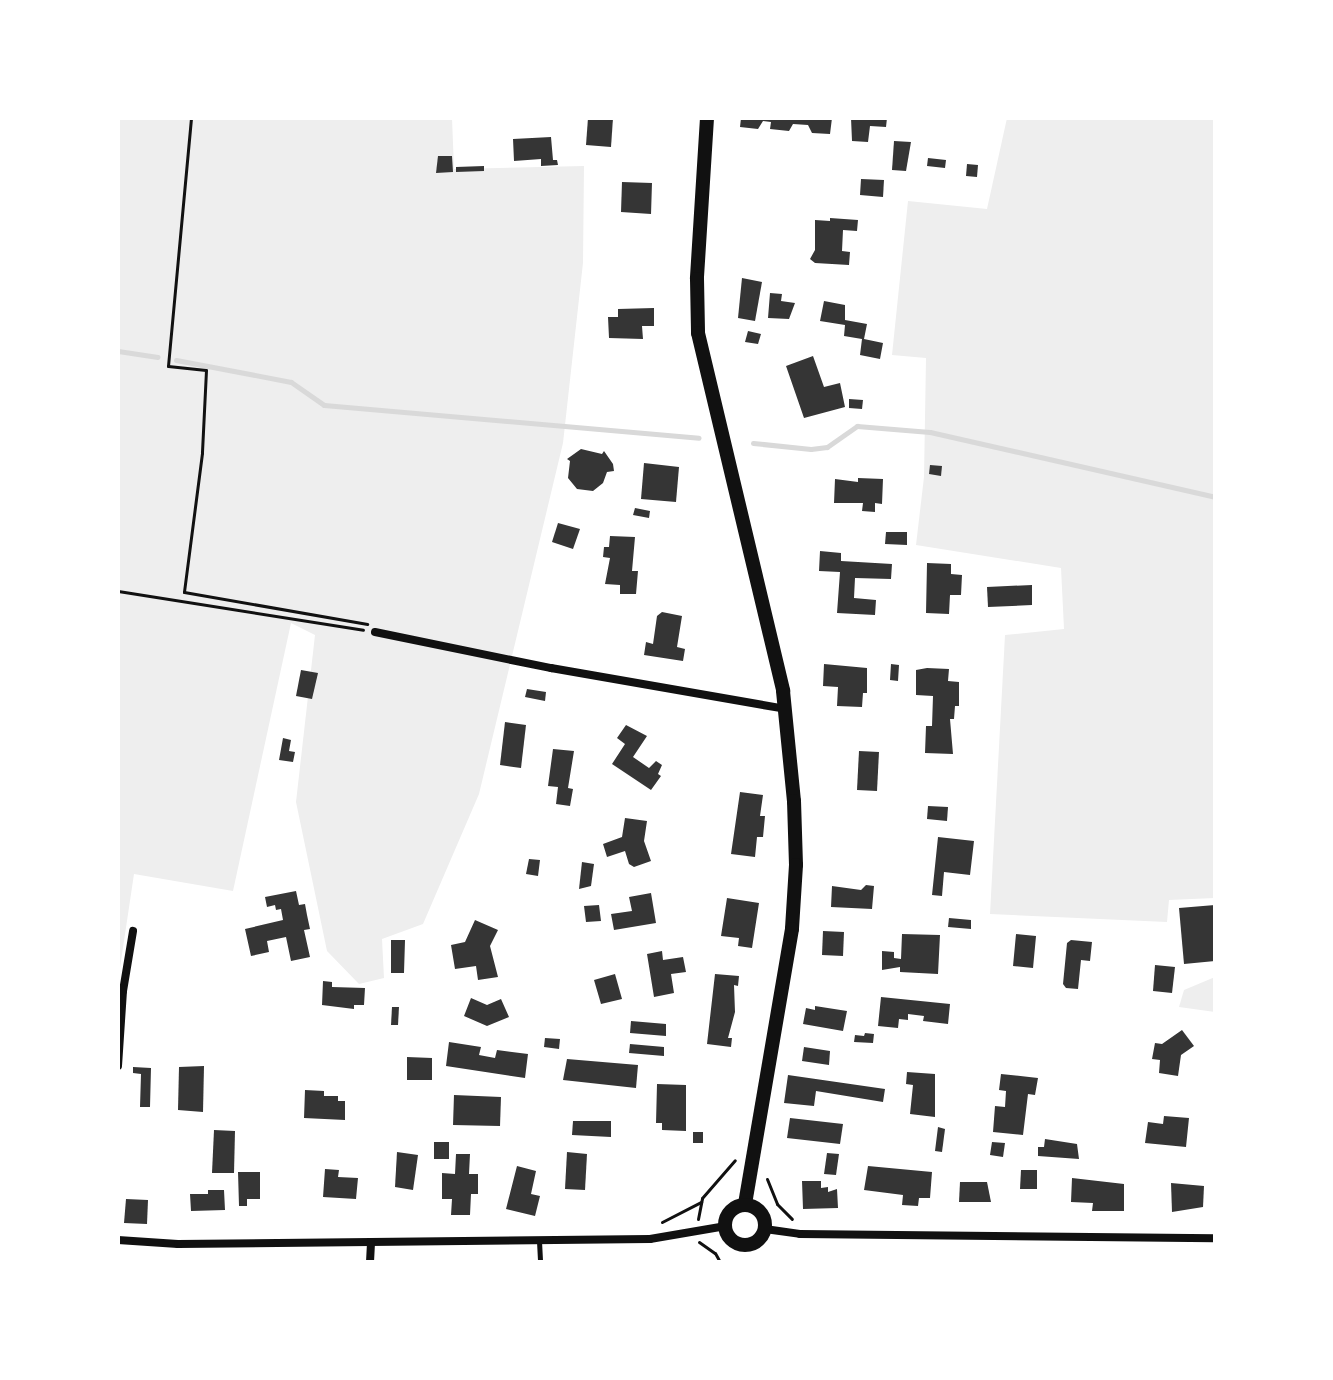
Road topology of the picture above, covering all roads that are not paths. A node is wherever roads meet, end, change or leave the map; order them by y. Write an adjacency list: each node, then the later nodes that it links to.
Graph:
1 (707, 118): 3 (main road)
2 (375, 629): 3 (street)
3 (785, 709): 6 (main road)
4 (133, 931): 5 (street)
5 (118, 1066)
6 (745, 1205): 7 (main road); 8 (main road)
7 (726, 1226): 11 (street); 13 (main road)
8 (765, 1229): 9 (street); 13 (main road)
9 (1215, 1238)
10 (118, 1240): 12 (street)
11 (539, 1240): 12 (street); 15 (lane)
12 (371, 1242): 14 (street)
13 (748, 1245): 16 (main road)
14 (370, 1262)
15 (540, 1262)
16 (747, 1262)

